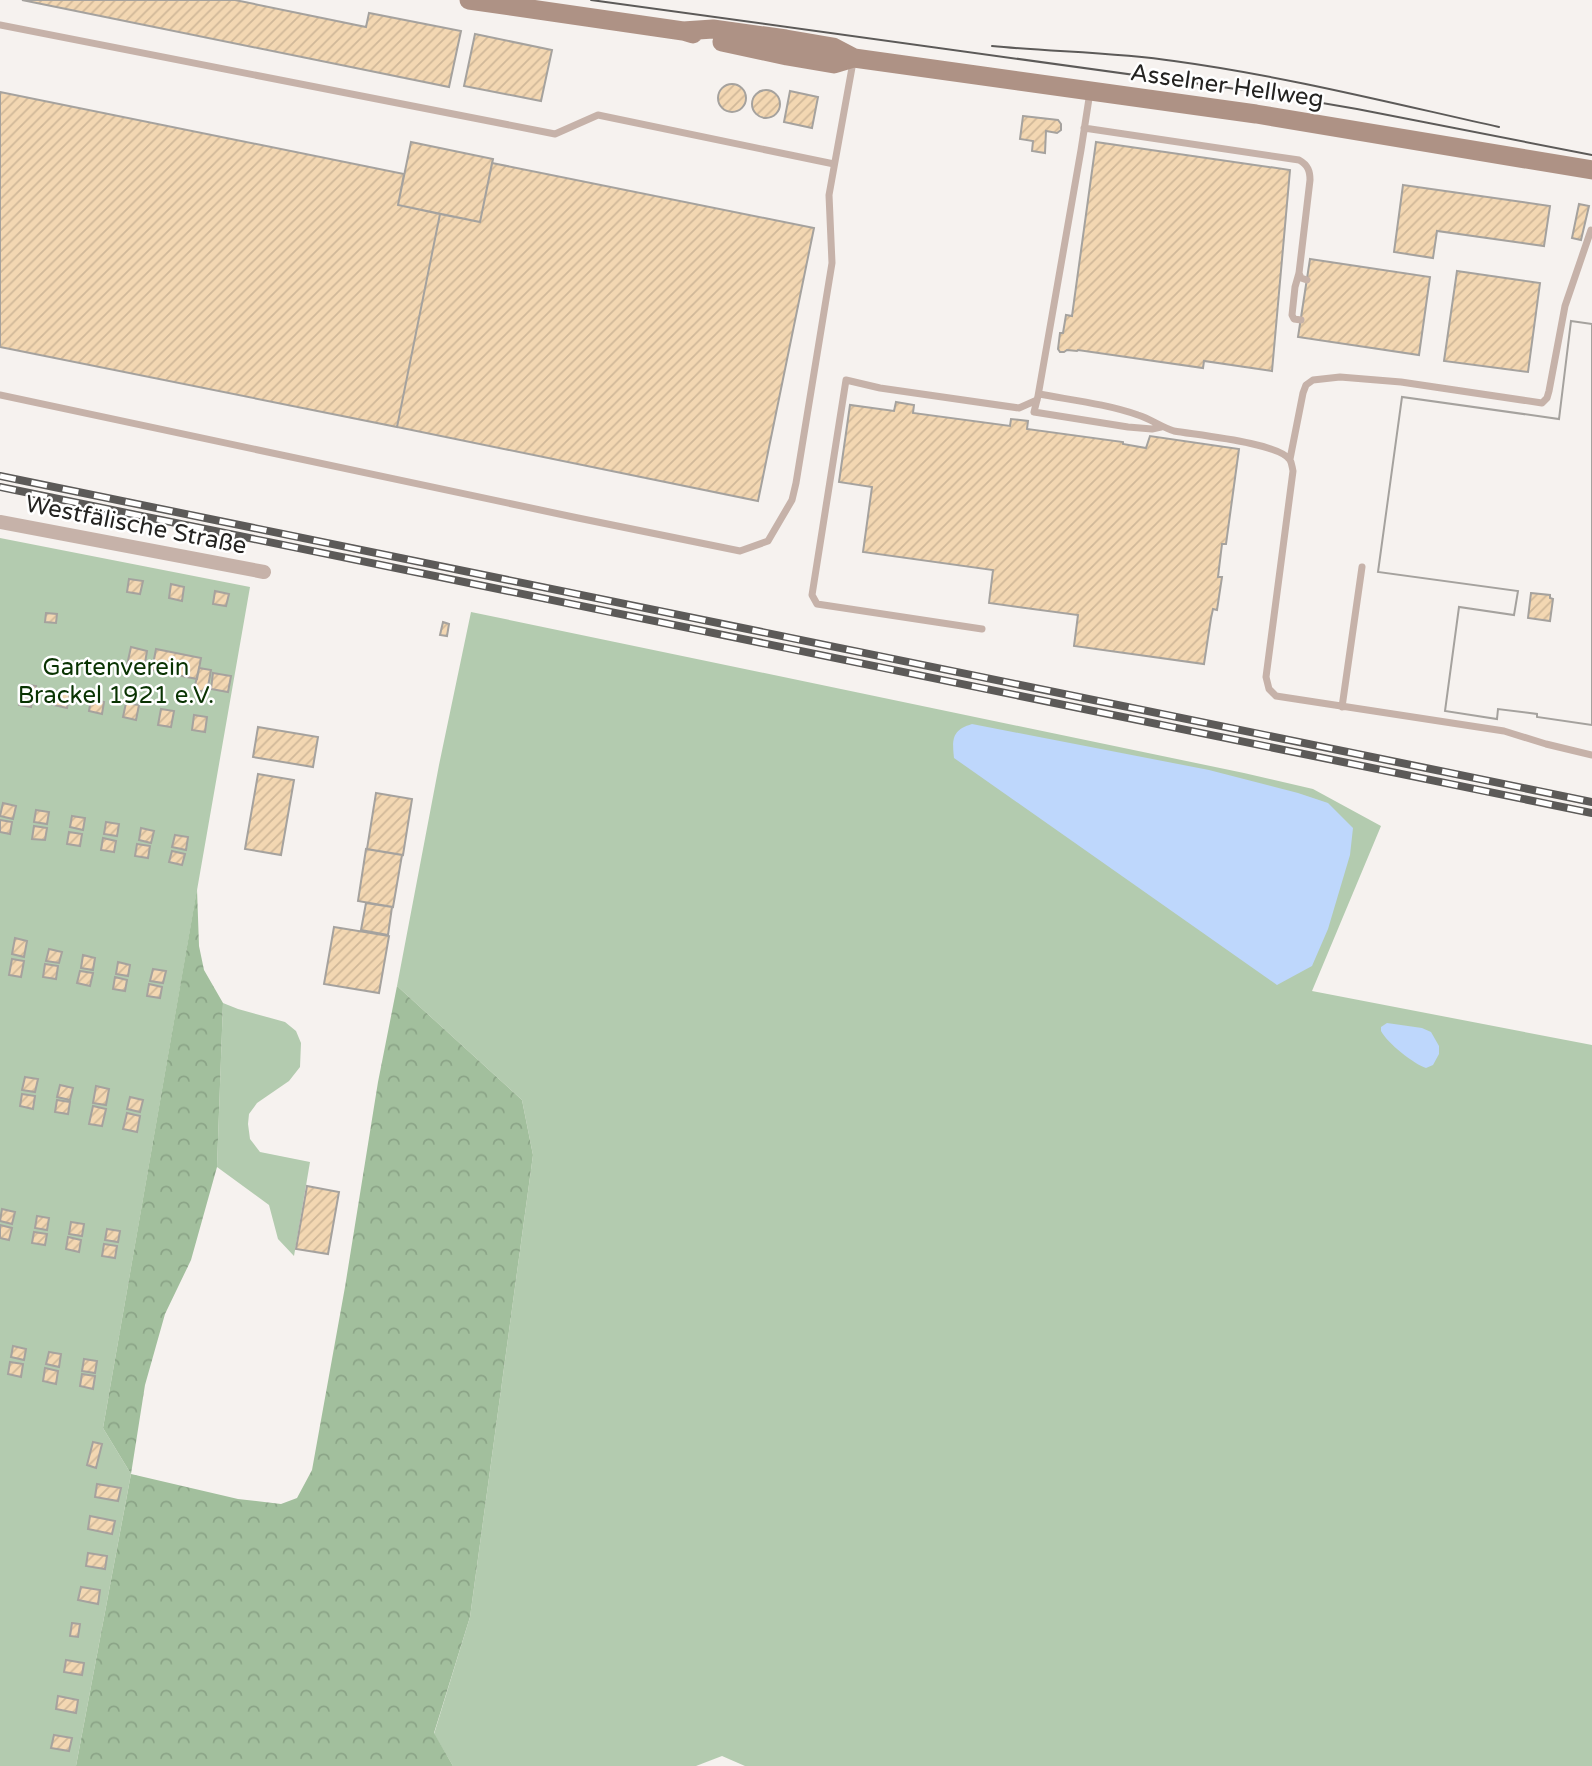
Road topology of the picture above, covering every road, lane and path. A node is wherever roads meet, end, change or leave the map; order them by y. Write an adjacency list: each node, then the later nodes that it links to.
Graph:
1 (469, 0): 3 (main road, Asselner Hellweg)
2 (0, 25): 6 (lane)
3 (854, 58): 4 (main road, Asselner Hellweg); 6 (lane)
4 (1090, 91): 5 (lane); 7 (main road, Asselner Hellweg)
5 (1084, 128): 9 (lane); 13 (lane)
6 (834, 164): 12 (lane)
7 (1592, 170)
8 (1591, 230): 15 (lane)
9 (1299, 273): 10 (lane); 11 (lane)
10 (1307, 280)
11 (1301, 320)
12 (0, 395)
13 (1038, 397): 14 (lane); 14 (lane); 19 (lane)
14 (1161, 427): 15 (lane)
15 (1290, 459): 20 (lane)
16 (0, 522): 18 (street, Westfälische Straße)
17 (1362, 567): 20 (lane)
18 (264, 572)
19 (982, 629)
20 (1342, 707): 21 (lane)
21 (1592, 755)

